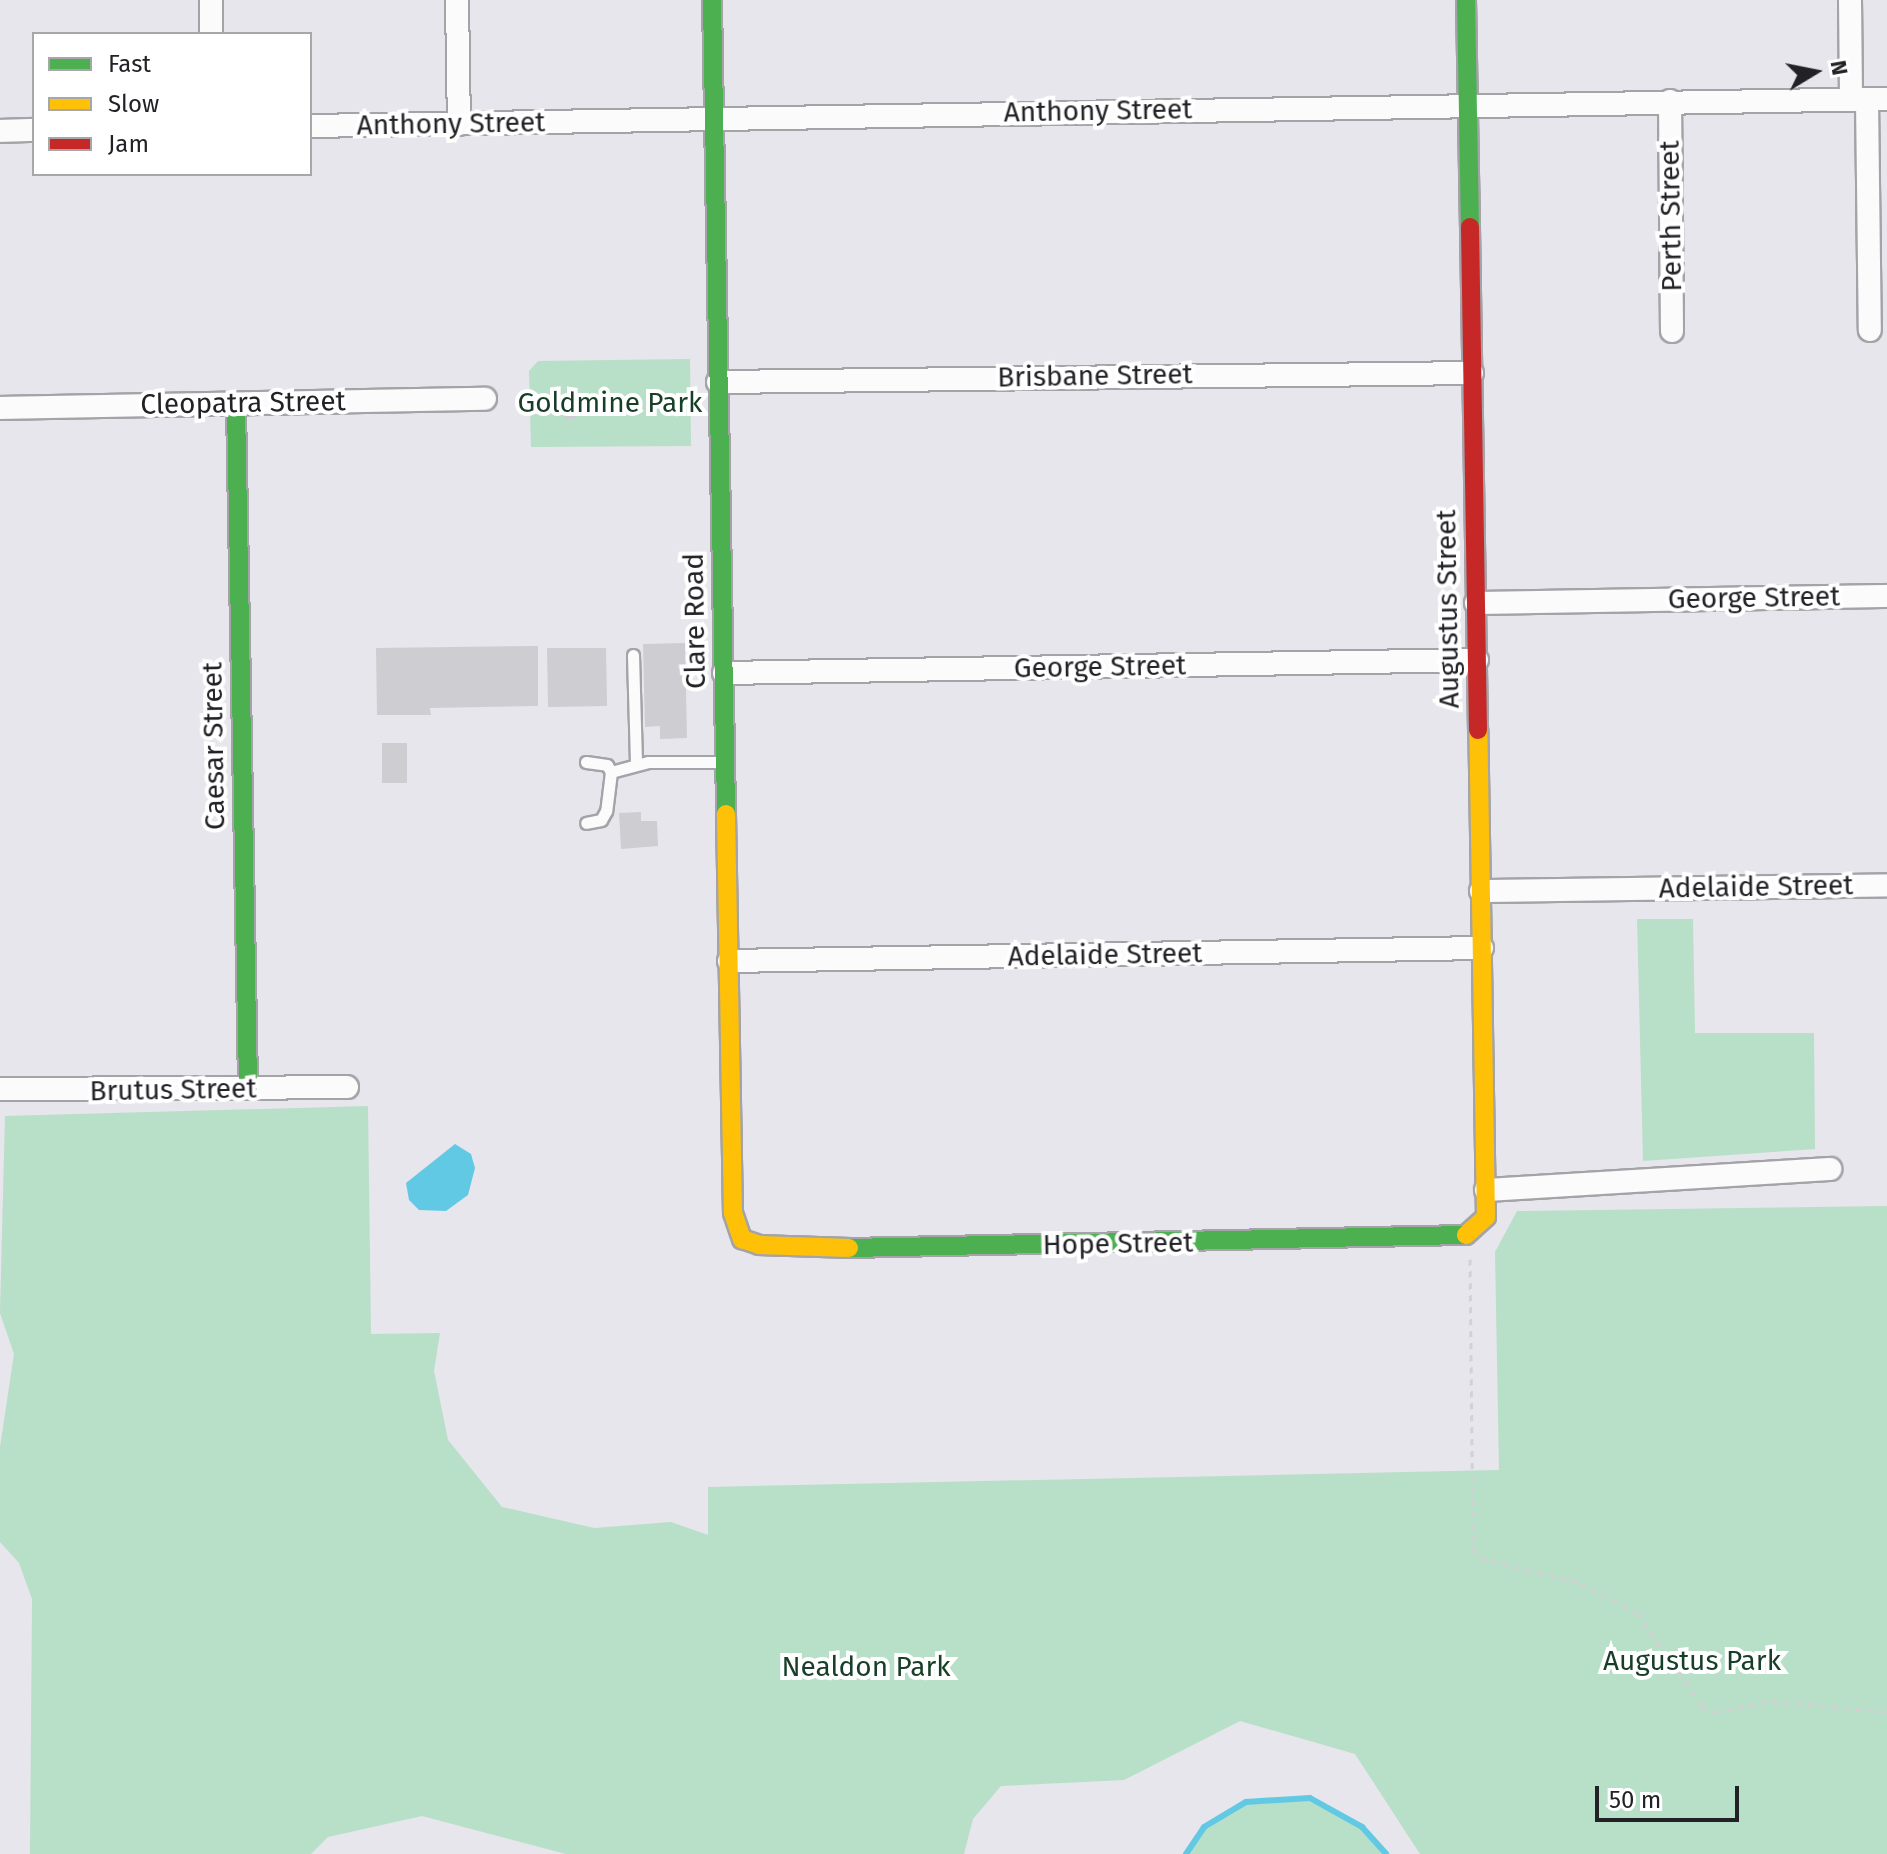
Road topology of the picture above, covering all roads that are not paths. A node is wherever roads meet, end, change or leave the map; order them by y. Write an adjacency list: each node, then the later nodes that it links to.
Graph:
1 (211, 0): 6 (street)
2 (457, 0): 11 (street)
3 (712, 0): 10 (street, Clare Road)
4 (1466, 0): 9 (street, Augustus Street)
5 (1850, 0): 7 (street)
6 (211, 32)
7 (1868, 100): 8 (street, Anthony Street); 15 (street)
8 (1670, 101): 9 (street, Anthony Street); 16 (street, Perth Street)
9 (1468, 103): 10 (street, Anthony Street); 17 (street, Augustus Street)
10 (714, 119): 11 (street, Anthony Street); 18 (street, Clare Road)
11 (459, 124): 12 (street, Anthony Street)
12 (312, 126)
13 (32, 130): 14 (street)
14 (0, 131)
15 (1870, 330)
16 (1672, 331)
17 (1472, 373): 18 (street, Brisbane Street); 23 (street, Augustus Street)
18 (718, 382): 26 (street, Clare Road)
19 (485, 399): 20 (street, Cleopatra Street)
20 (236, 404): 21 (street, Cleopatra Street); 37 (street, Caesar Street)
21 (0, 408)
22 (1887, 596): 23 (street, George Street)
23 (1476, 603): 25 (street, Augustus Street)
24 (633, 655): 29 (lane)
25 (1477, 660): 26 (street, George Street); 33 (street, Augustus Street)
26 (724, 673): 28 (street, Clare Road)
27 (586, 762): 30 (lane)
28 (725, 762): 29 (lane); 35 (street, Clare Road)
29 (636, 763): 30 (lane)
30 (611, 772): 31 (lane)
31 (586, 823)
32 (1887, 885): 33 (street, Adelaide Street)
33 (1481, 891): 34 (street, Augustus Street)
34 (1482, 948): 35 (street, Adelaide Street); 40 (street, Augustus Street)
35 (729, 961): 42 (street, Clare Road)
36 (347, 1087): 37 (street, Brutus Street)
37 (248, 1088): 38 (street, Brutus Street)
38 (0, 1089)
39 (1830, 1169): 40 (street)
40 (1486, 1190): 41 (street, Augustus Street)
41 (1481, 1224): 42 (street, Hope Street)
42 (742, 1239)

